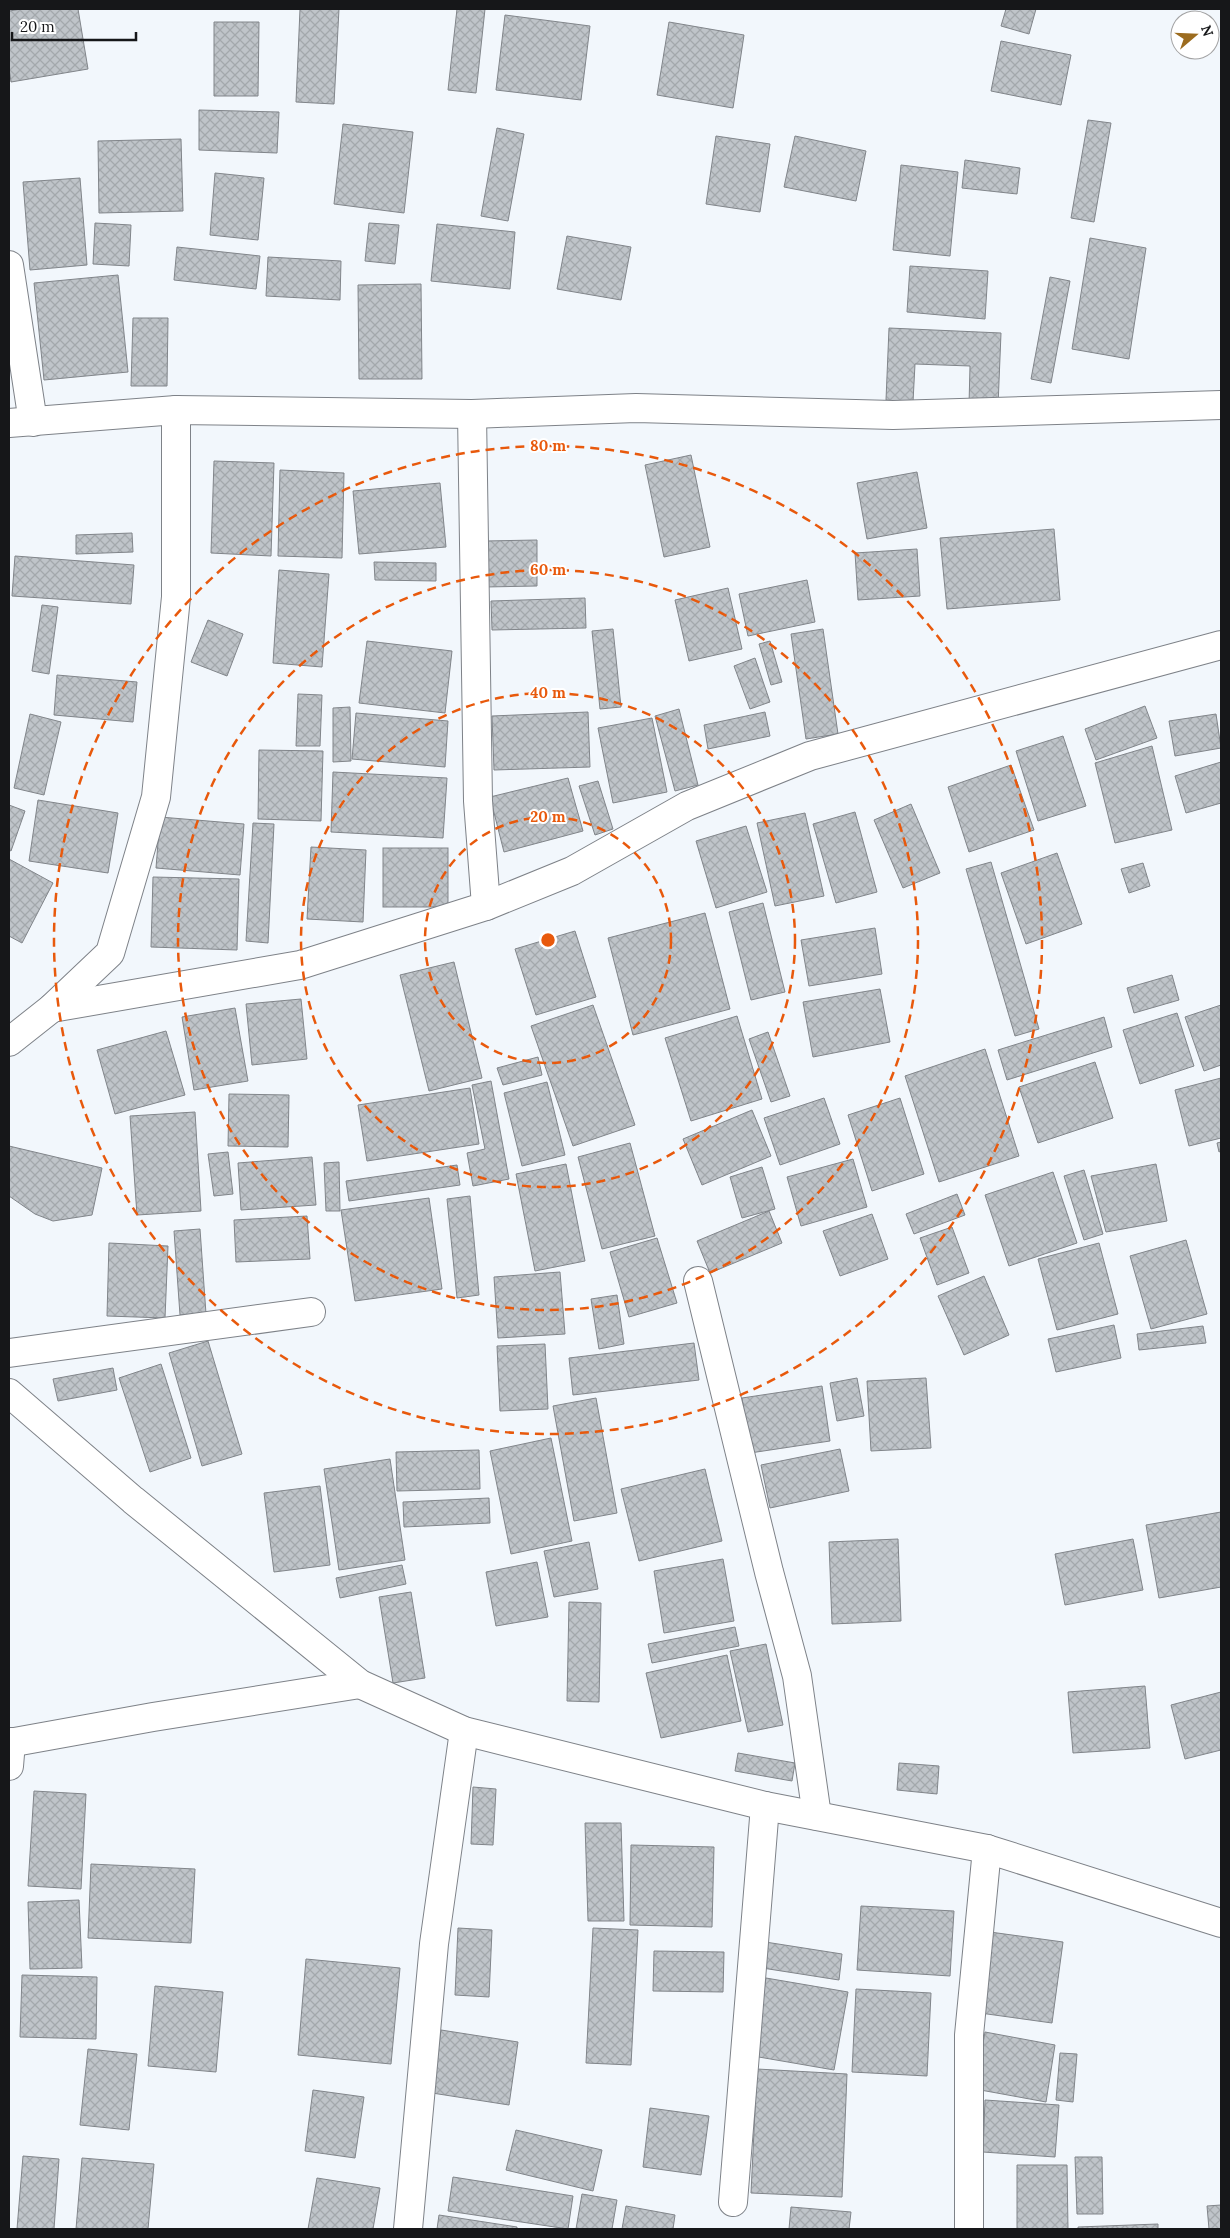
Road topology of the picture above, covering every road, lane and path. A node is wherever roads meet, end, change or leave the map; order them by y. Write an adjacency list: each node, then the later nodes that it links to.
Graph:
1 (9, 265): 5 (street)
2 (1221, 405): 4 (street)
3 (176, 410): 4 (street); 5 (street); 8 (street)
4 (472, 414): 7 (street)
5 (21, 423)
6 (1221, 645): 7 (street)
7 (486, 906): 8 (street)
8 (52, 1008): 9 (street)
9 (9, 1042)
10 (698, 1281): 18 (street)
11 (310, 1312): 12 (street)
12 (9, 1353)
13 (9, 1393): 14 (street)
14 (360, 1684): 15 (street); 16 (street)
15 (464, 1731): 17 (street); 22 (street)
16 (10, 1750)
17 (764, 1806): 18 (street); 21 (street)
18 (817, 1816): 19 (street)
19 (986, 1849): 20 (street); 23 (street)
20 (1221, 1923)
21 (733, 2202)
22 (408, 2229)
23 (969, 2229)

